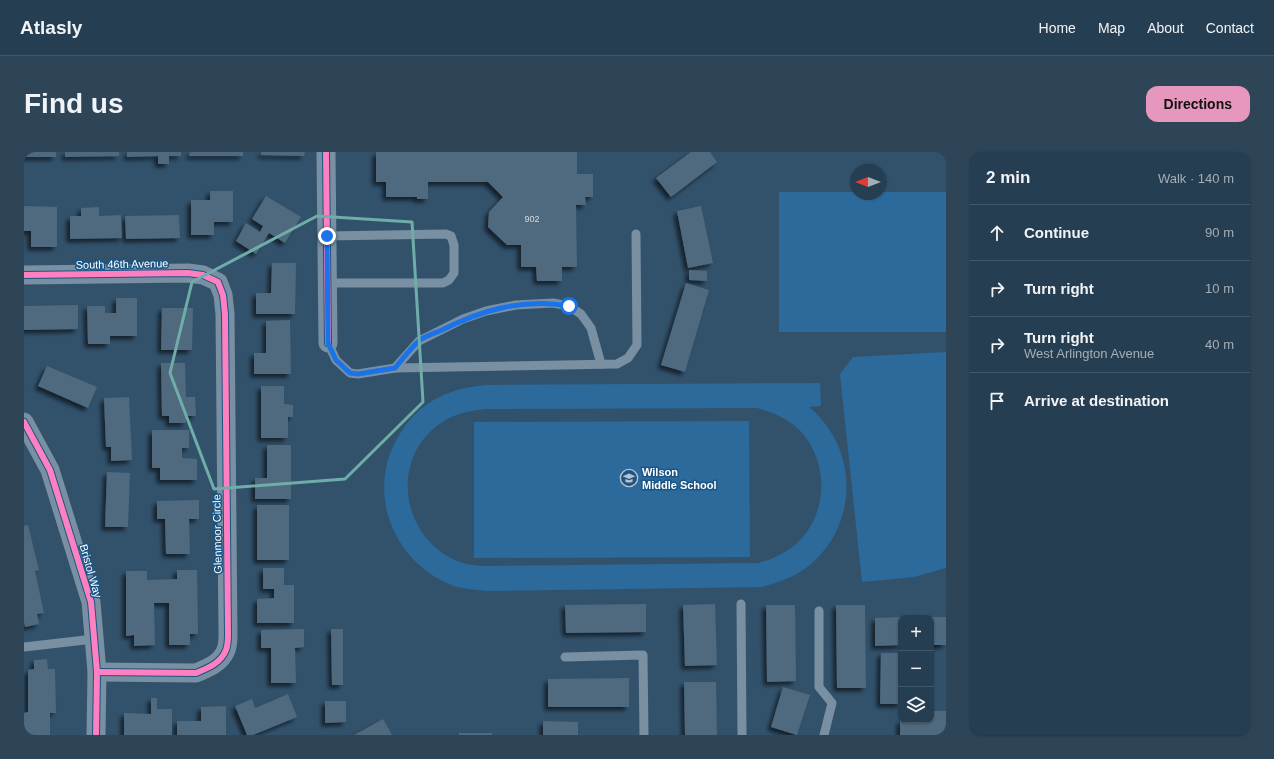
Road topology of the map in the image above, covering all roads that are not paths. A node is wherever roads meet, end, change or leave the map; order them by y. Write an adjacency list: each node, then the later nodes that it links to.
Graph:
1 (326, 152): 3 (street)
2 (636, 234): 8 (lane)
3 (327, 236): 6 (street); 6 (lane)
4 (24, 275): 5 (street, South 46th Avenue)
5 (218, 282): 16 (street, Glenmoor Circle)
6 (328, 283): 7 (street)
7 (328, 343): 9 (lane)
8 (601, 364): 9 (lane); 9 (lane)
9 (395, 368)
10 (24, 422): 13 (street, Bristol Way)
11 (741, 604): 19 (lane)
12 (819, 611): 20 (lane)
13 (94, 639): 14 (lane); 16 (street, Bristol Way)
14 (24, 646)
15 (565, 657): 18 (lane)
16 (97, 672): 17 (street, Bristol Way)
17 (96, 735)
18 (644, 735)
19 (742, 735)
20 (824, 735)

